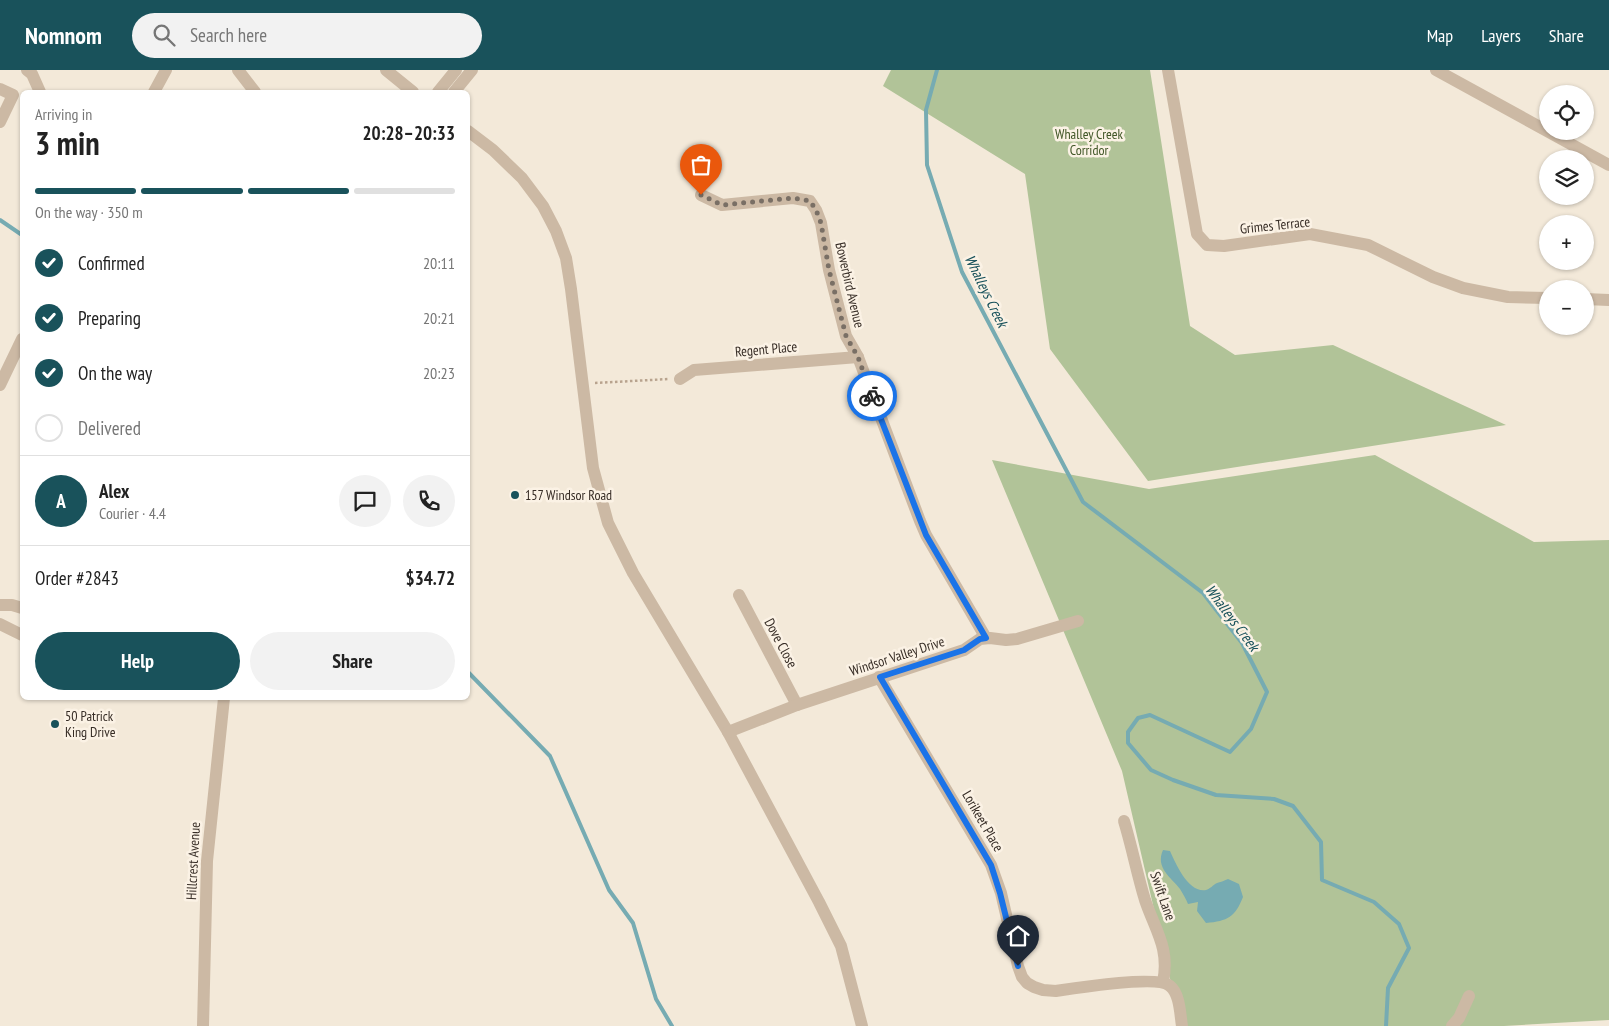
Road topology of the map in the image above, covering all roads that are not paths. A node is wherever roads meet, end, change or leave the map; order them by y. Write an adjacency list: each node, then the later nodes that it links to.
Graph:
1 (27, 70): 10 (street)
2 (166, 70): 11 (street)
3 (238, 70): 12 (street)
4 (386, 70): 13 (street)
5 (456, 70): 14 (street)
6 (472, 70): 15 (street)
7 (1168, 70): 20 (street, Grimes Terrace)
8 (1436, 70): 18 (street)
9 (0, 89): 16 (street)
10 (39, 90)
11 (155, 90)
12 (253, 90)
13 (411, 90)
14 (440, 90)
15 (456, 90)
16 (0, 122)
17 (470, 133): 37 (street)
18 (1609, 165)
19 (701, 195): 24 (street, Bowerbird Avenue)
20 (1539, 298)
21 (1594, 299): 22 (street)
22 (1609, 300)
23 (20, 343): 26 (street)
24 (858, 357): 25 (street, Regent Place); 33 (street, Bowerbird Avenue)
25 (680, 379)
26 (0, 384)
27 (739, 595): 36 (street, Dove Close)
28 (0, 605): 29 (street)
29 (20, 607)
30 (1078, 621): 33 (street)
31 (0, 624): 32 (street)
32 (20, 634)
33 (986, 638): 34 (street, Windsor Valley Drive)
34 (880, 677): 36 (street, Windsor Valley Drive); 39 (street, Lorikeet Place)
35 (224, 700): 41 (street, Hillcrest Avenue)
36 (797, 705): 37 (street, Windsor Valley Drive)
37 (728, 732): 42 (street)
38 (1124, 820): 39 (street, Swift Lane)
39 (1163, 982): 43 (street)
40 (1469, 996): 44 (street)
41 (203, 1026)
42 (862, 1026)
43 (1182, 1026)
44 (1452, 1026)

